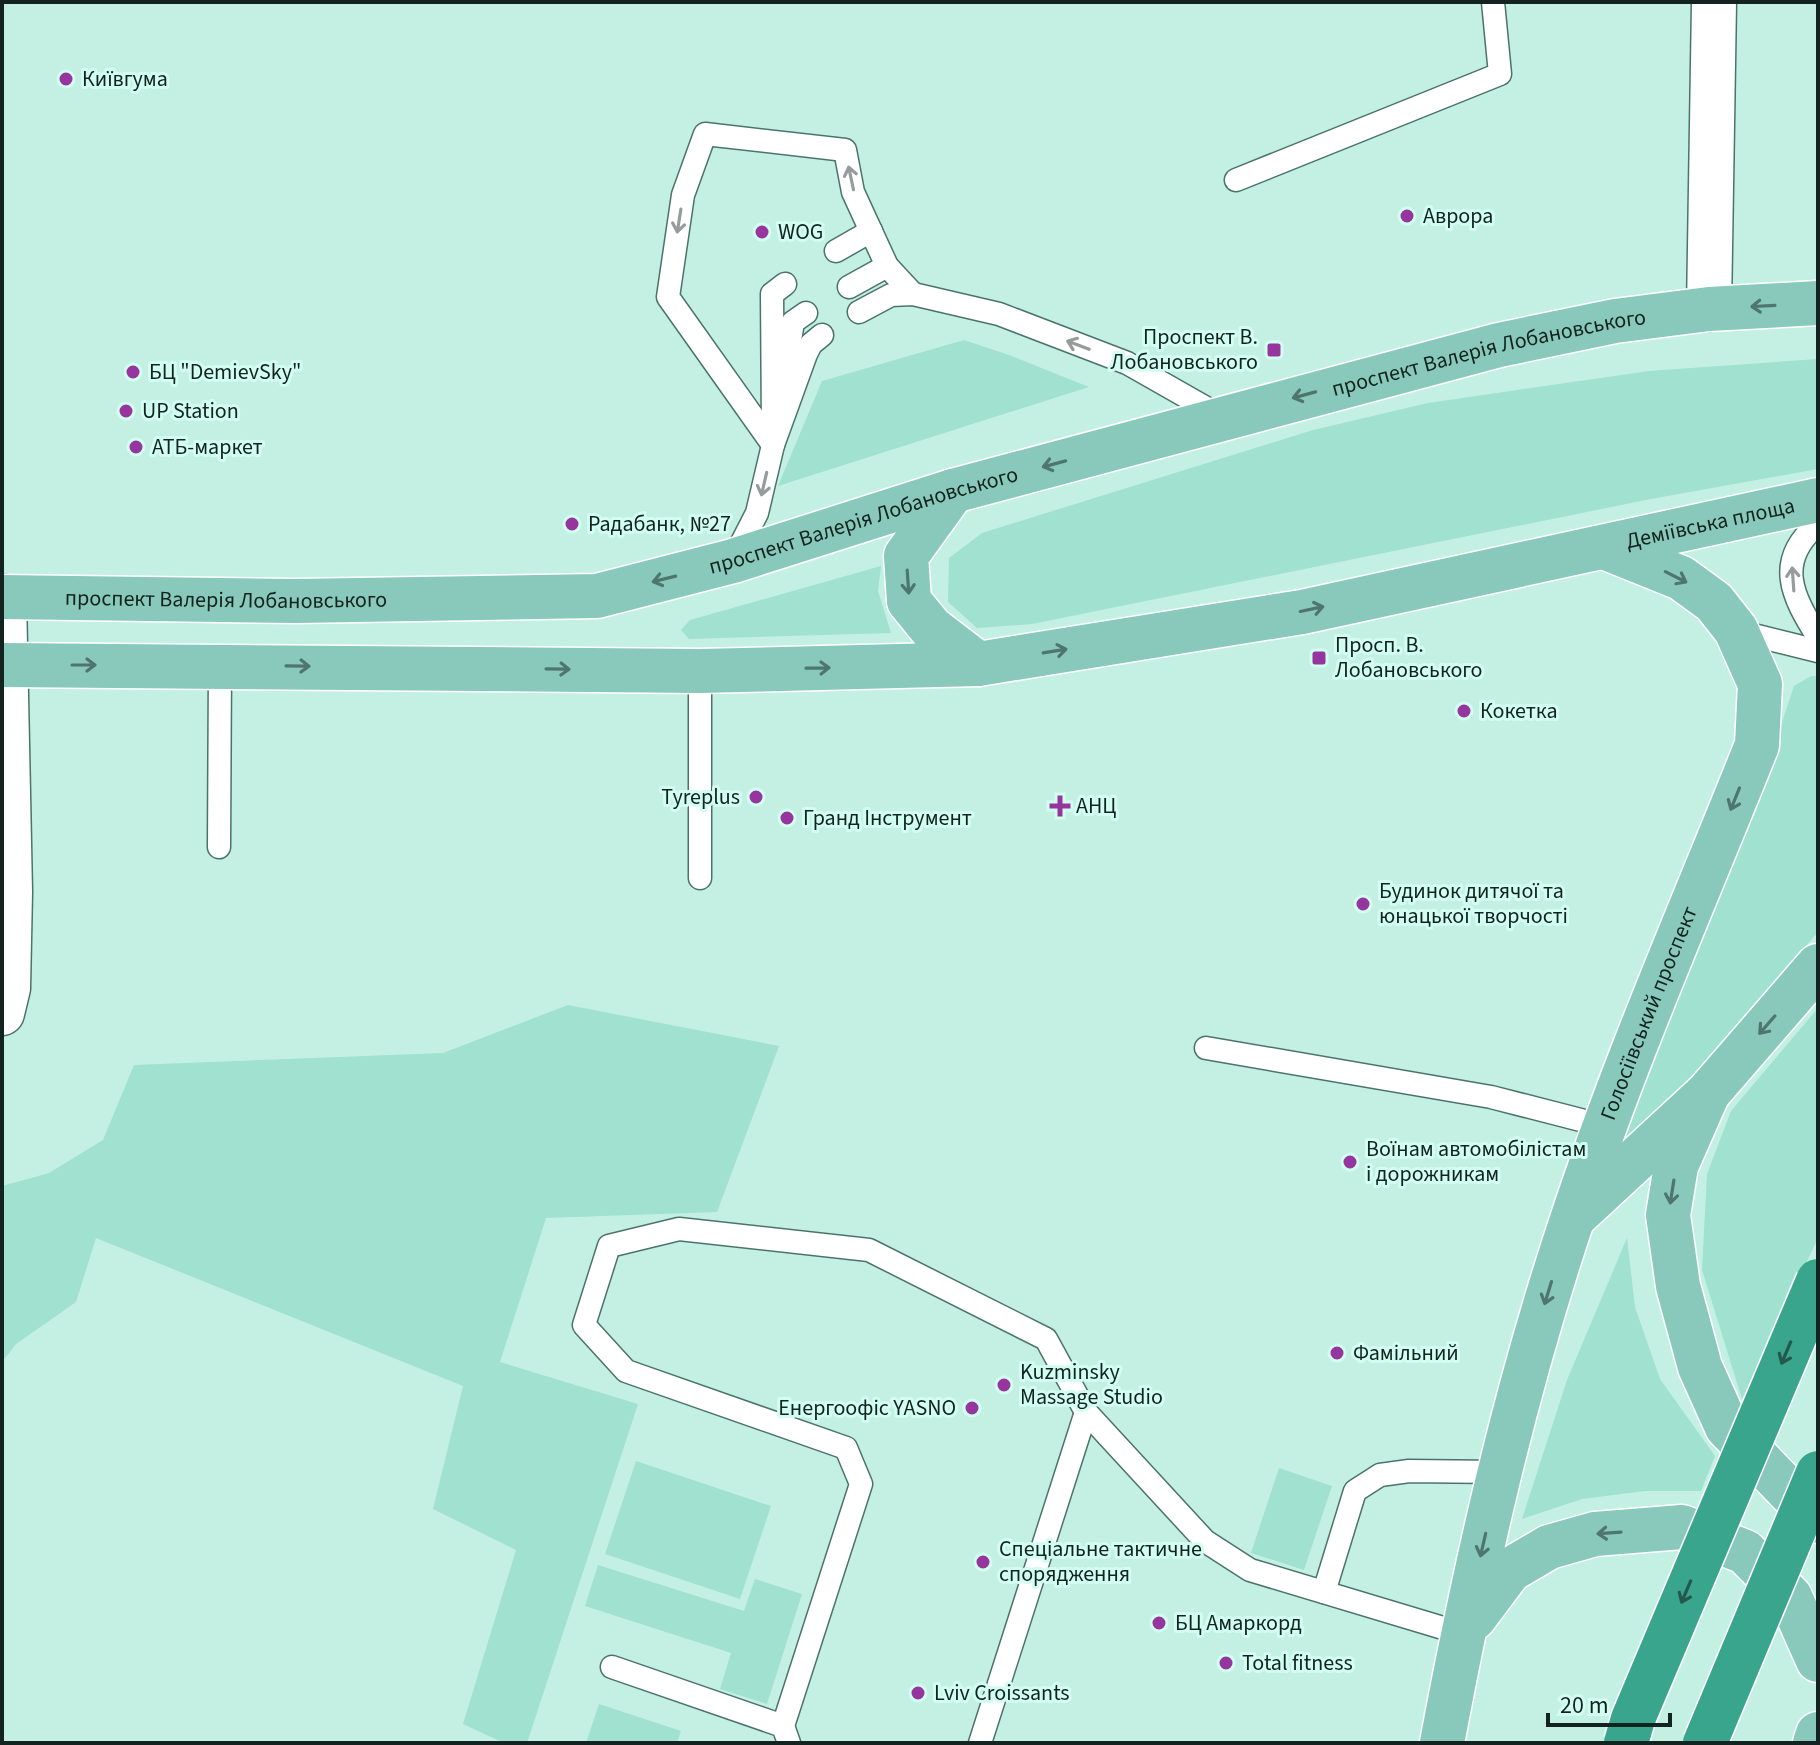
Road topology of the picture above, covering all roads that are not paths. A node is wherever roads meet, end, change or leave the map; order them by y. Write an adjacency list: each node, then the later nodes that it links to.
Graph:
1 (1493, 2): 3 (lane)
2 (1714, 2): 11 (street)
3 (1236, 180)
4 (871, 231): 5 (lane); 6 (lane); 16 (lane, one-way to 16)
5 (836, 251)
6 (887, 266): 8 (lane); 9 (lane)
7 (785, 284): 16 (lane)
8 (849, 287)
9 (913, 294): 12 (lane); 15 (lane, one-way to 9)
10 (1818, 303): 11 (main road, one-way to 11)
11 (1709, 309): 15 (main road, проспект Валерія Лобановського, one-way to 15)
12 (859, 312)
13 (806, 313): 16 (lane)
14 (822, 335): 16 (lane)
15 (1223, 417): 17 (main road, проспект Валерія Лобановського, one-way to 17)
16 (773, 445): 21 (lane, one-way to 21)
17 (953, 491): 21 (main road, проспект Валерія Лобановського); 26 (main road, one-way to 26)
18 (1818, 500): 20 (main road, Деміївська площа)
19 (1818, 524): 24 (lane, one-way to 19)
20 (1604, 547): 23 (main road, Голосіївський проспект, one-way to 23); 26 (main road, one-way to 20)
21 (733, 561): 22 (main road, проспект Валерія Лобановського, one-way to 22)
22 (3, 595): 27 (street)
23 (1736, 630): 25 (lane); 37 (main road, Голосіївський проспект, one-way to 37)
24 (1818, 637)
25 (1818, 651)
26 (978, 664): 29 (main road, one-way to 26)
27 (4, 665): 28 (main road, one-way to 28); 32 (street)
28 (220, 665): 29 (main road, one-way to 29); 30 (lane)
29 (700, 671): 31 (lane)
30 (219, 847)
31 (700, 878)
32 (6, 882): 34 (street)
33 (1818, 966): 36 (main road, one-way to 36)
34 (4, 999)
35 (1206, 1048): 37 (lane)
36 (1708, 1093): 38 (main road); 43 (main road, one-way to 43)
37 (1604, 1126): 38 (main road, Голосіївський проспект)
38 (1572, 1219): 41 (main road, Голосіївський проспект, one-way to 41)
39 (1818, 1281): 52 (highway, one-way to 52, bridge)
40 (1086, 1412): 44 (lane); 49 (lane); 50 (lane)
41 (1500, 1472): 44 (lane); 45 (main road, Голосіївський проспект, one-way to 45)
42 (1818, 1473): 53 (highway, bridge)
43 (1818, 1521)
44 (1324, 1592): 45 (lane)
45 (1463, 1634): 46 (main road, one-way to 45); 51 (main road, Голосіївський проспект)
46 (1818, 1660)
47 (612, 1667): 49 (lane)
48 (1818, 1734): 54 (main road)
49 (786, 1735)
50 (980, 1743)
51 (1442, 1743)
52 (1626, 1743)
53 (1705, 1743)
54 (1815, 1743)

